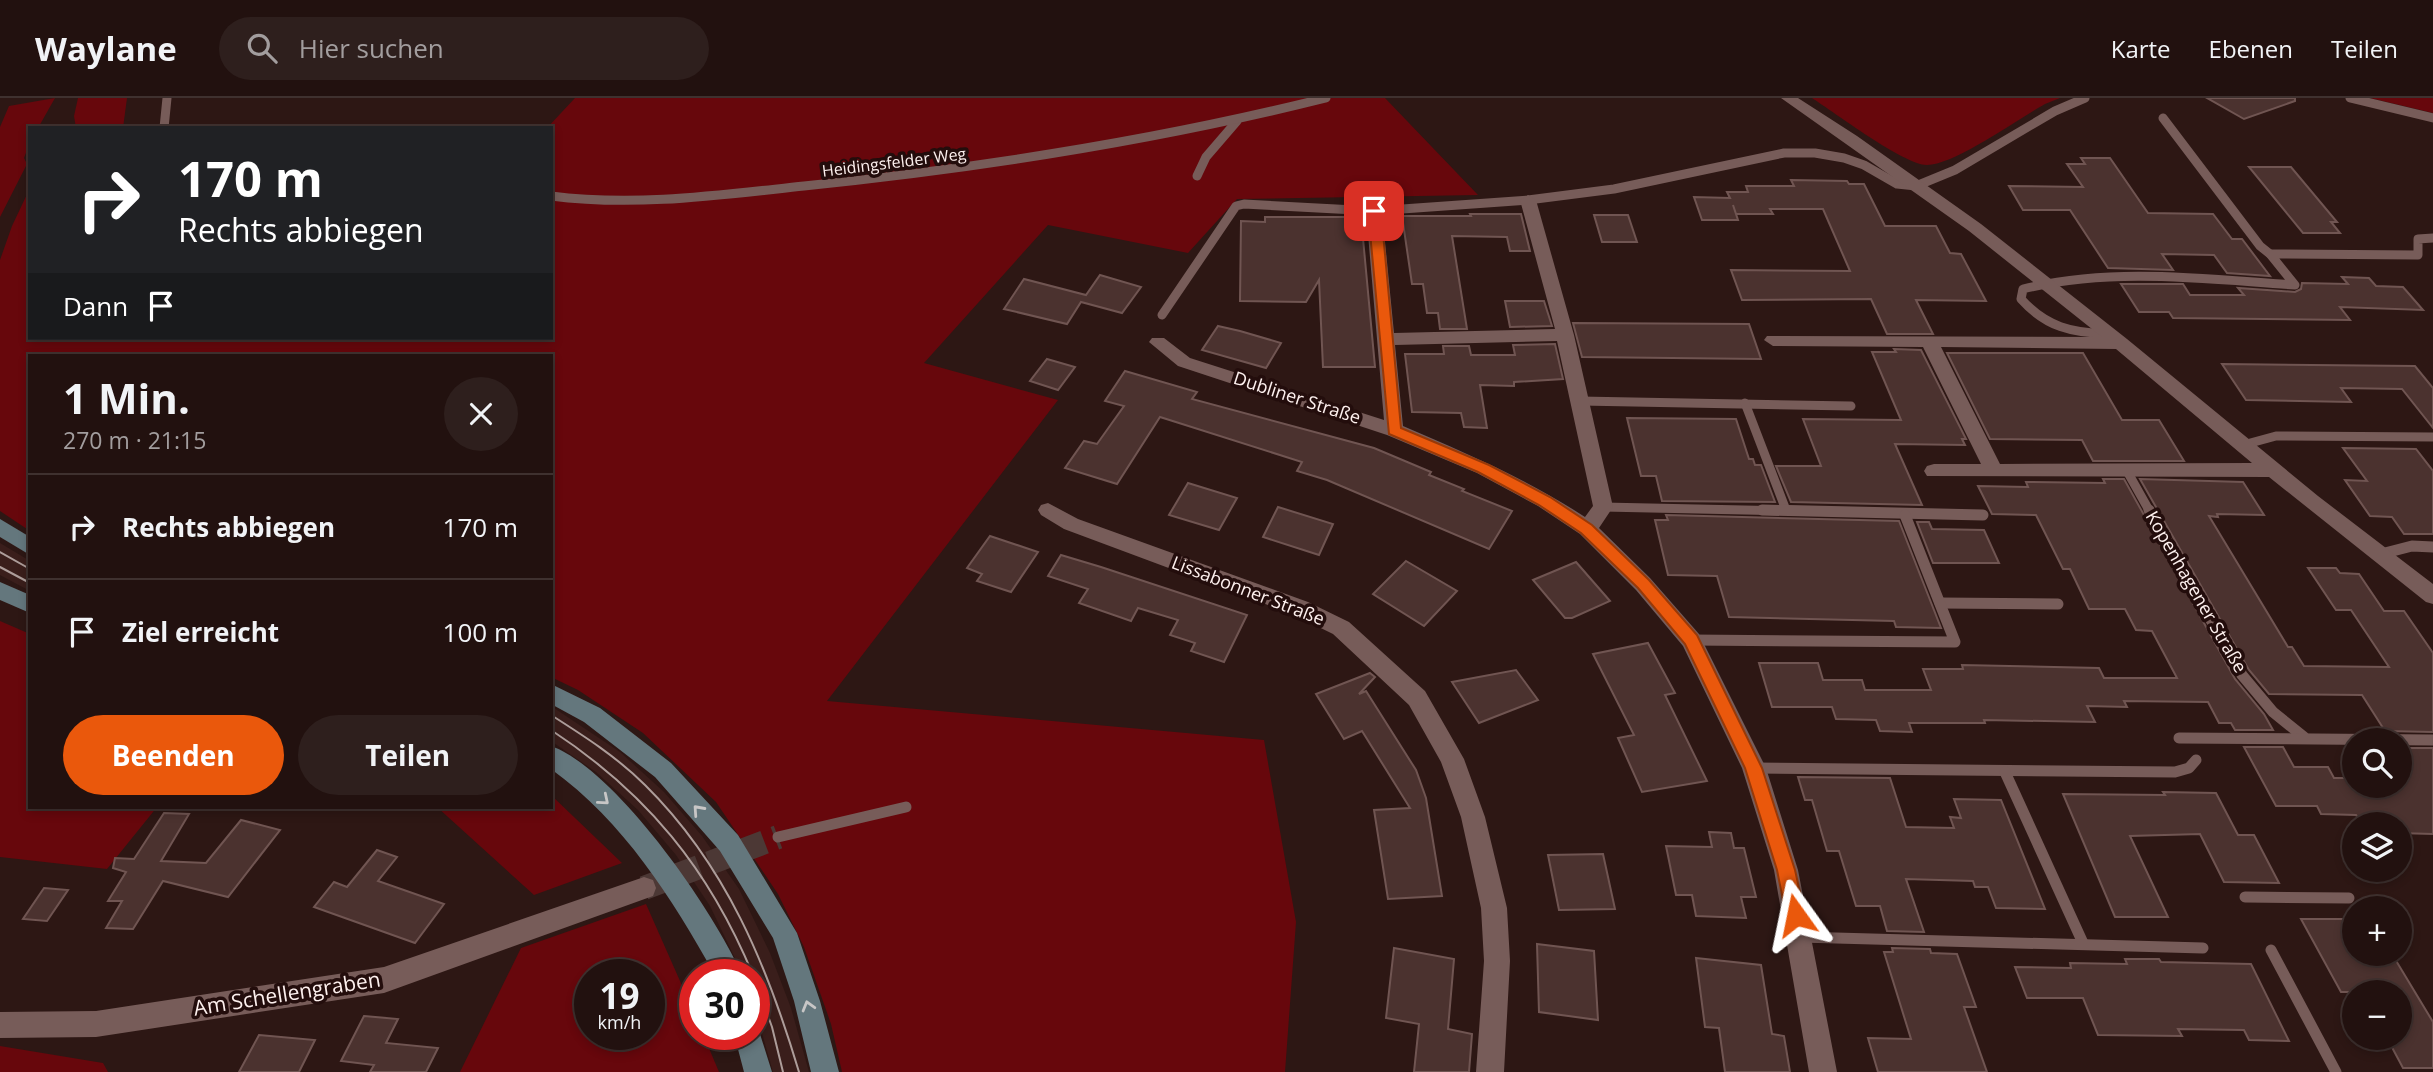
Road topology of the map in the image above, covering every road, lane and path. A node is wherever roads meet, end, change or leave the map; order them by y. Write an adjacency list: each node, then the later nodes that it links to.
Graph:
1 (167, 98): 9 (lane)
2 (1326, 98): 8 (lane, Heidingsfelder Weg)
3 (1788, 98): 11 (street)
4 (2085, 98): 11 (lane)
5 (2350, 98): 7 (lane)
6 (2163, 118): 16 (lane)
7 (2433, 118)
8 (1237, 121): 10 (lane); 12 (lane, Heidingsfelder Weg)
9 (164, 126)
10 (1197, 176)
11 (1921, 186): 13 (lane); 17 (street)
12 (553, 196)
13 (1528, 200): 14 (lane); 19 (street)
14 (1374, 211): 18 (lane); 21 (street)
15 (2433, 237): 16 (lane)
16 (2270, 254): 17 (lane)
17 (2043, 282): 20 (street); 20 (lane)
18 (1162, 316)
19 (1566, 335): 21 (street); 25 (street)
20 (2115, 338): 24 (street); 30 (street)
21 (1388, 339): 28 (street)
22 (1773, 340): 24 (street)
23 (1158, 342): 28 (street, Dubliner Straße)
24 (1929, 342): 31 (street)
25 (1580, 401): 26 (lane); 35 (street)
26 (1745, 403): 27 (lane); 37 (lane)
27 (1851, 406)
28 (1394, 430): 41 (street, Dubliner Straße)
29 (2433, 437): 30 (lane)
30 (2243, 445): 32 (street)
31 (1993, 469): 33 (street); 34 (street)
32 (2273, 470): 34 (street); 44 (street)
33 (1934, 471)
34 (2127, 471): 52 (lane, Kopenhagener Straße)
35 (1603, 507): 37 (lane); 41 (street)
36 (1048, 510): 73 (street, Lissabonner Straße)
37 (1786, 510): 38 (lane)
38 (1905, 514): 39 (lane); 48 (lane)
39 (1983, 515)
40 (0, 527): 42 (main road)
41 (1587, 529): 50 (street, Dubliner Straße)
42 (28, 546)
43 (2433, 547): 44 (lane)
44 (2381, 554): 46 (street)
45 (0, 590): 47 (main road)
46 (2433, 596)
47 (28, 603)
48 (1940, 603): 49 (lane); 50 (lane)
49 (2059, 604)
50 (1691, 640): 57 (street, Dubliner Straße)
51 (553, 694): 72 (main road, one-way to 51)
52 (2304, 737): 53 (lane); 54 (lane)
53 (2179, 738)
54 (2433, 740)
55 (553, 758): 68 (main road, one-way to 68)
56 (2196, 760): 58 (lane)
57 (1754, 768): 58 (lane); 64 (street, Dubliner Straße)
58 (2005, 772): 65 (lane)
59 (906, 807): 60 (lane)
60 (778, 837)
61 (643, 888): 69 (street, Am Schellengraben)
62 (2245, 897): 63 (lane)
63 (2342, 898)
64 (1800, 937): 65 (lane); 74 (street, Dubliner Straße)
65 (2084, 943): 66 (lane)
66 (2203, 948)
67 (2272, 950): 75 (lane)
68 (720, 959)
69 (0, 1025)
70 (752, 1050): 71 (main road)
71 (758, 1072)
72 (825, 1072)
73 (1490, 1072)
74 (1823, 1072)
75 (2336, 1072)

